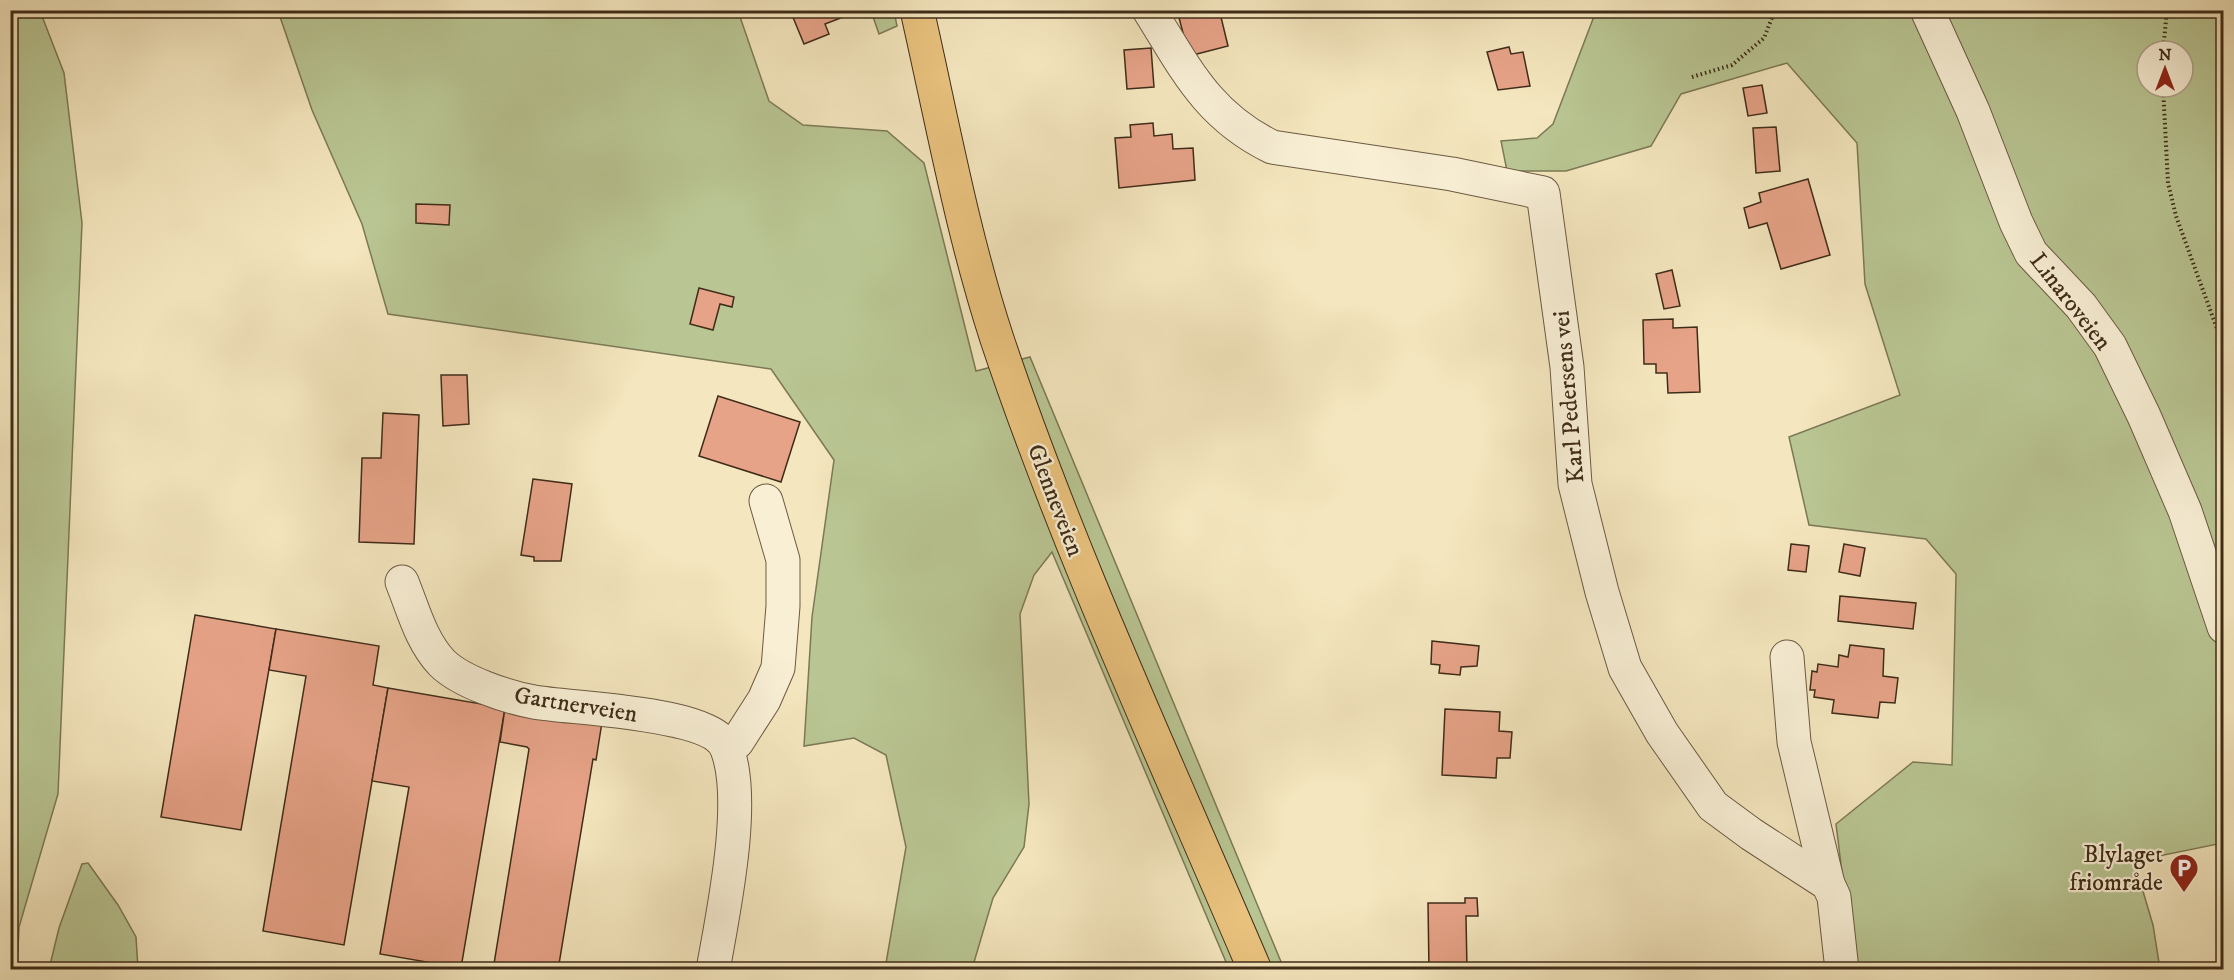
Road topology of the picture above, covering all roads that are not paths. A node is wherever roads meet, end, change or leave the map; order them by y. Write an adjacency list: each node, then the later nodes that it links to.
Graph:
1 (917, 10): 11 (main road, Glenneveien)
2 (1149, 10): 9 (street, Karl Pedersens vei)
3 (1926, 10): 6 (street, Linaroveien)
4 (766, 501): 8 (street)
5 (402, 582): 8 (street, Gartnerveien)
6 (2223, 627)
7 (1787, 657): 9 (street)
8 (727, 748): 10 (street)
9 (1828, 884): 12 (street)
10 (713, 969)
11 (1255, 969)
12 (1842, 969)

